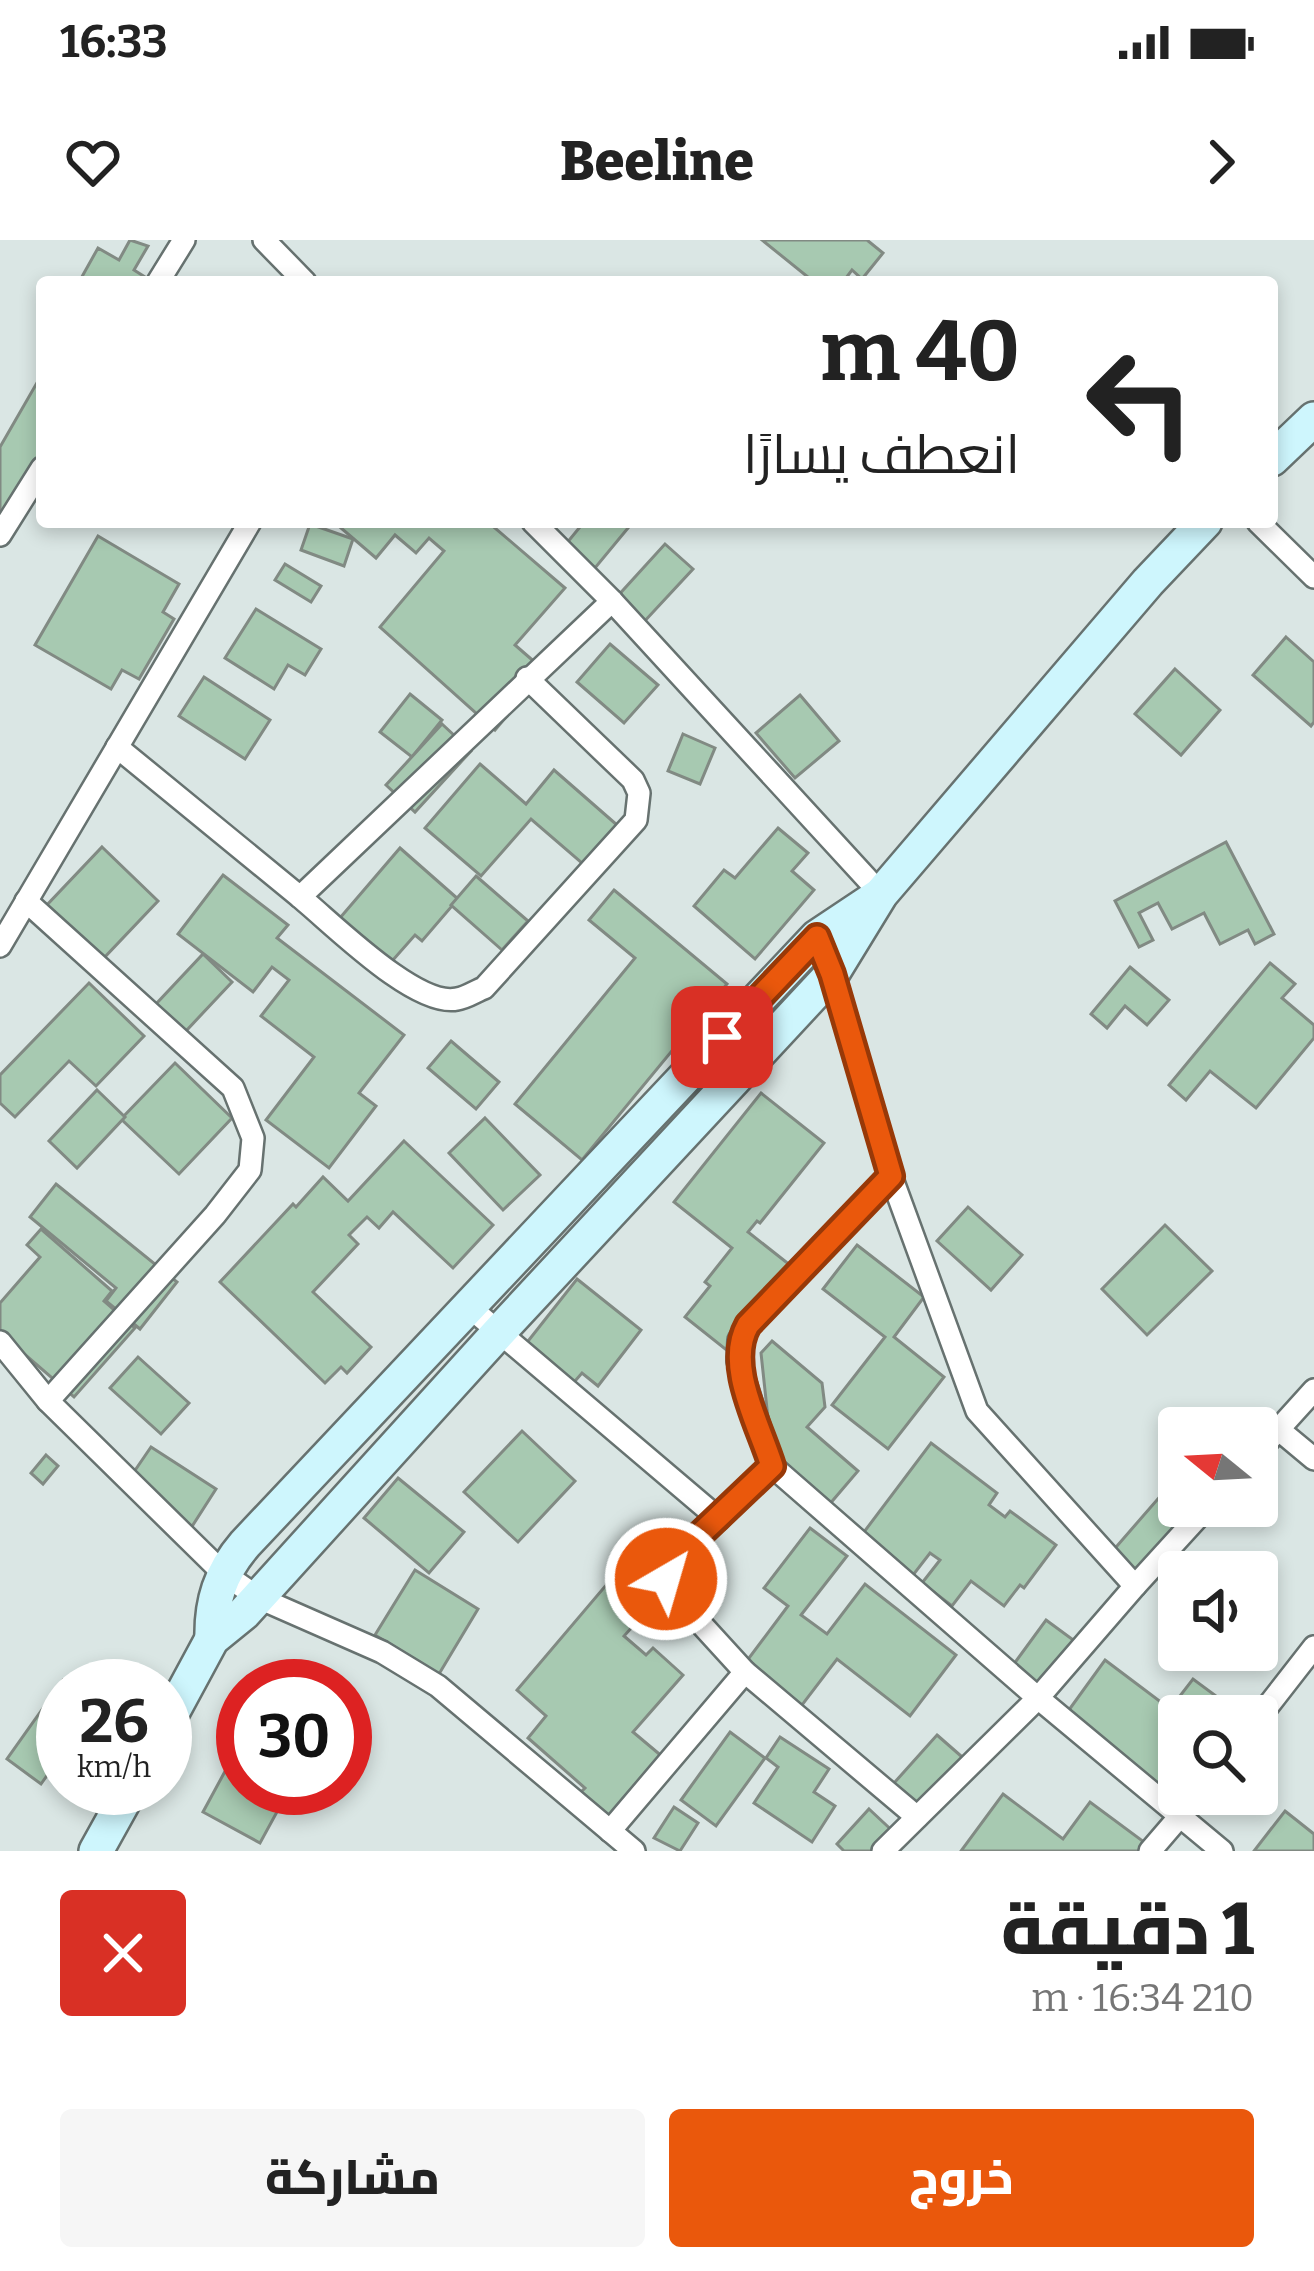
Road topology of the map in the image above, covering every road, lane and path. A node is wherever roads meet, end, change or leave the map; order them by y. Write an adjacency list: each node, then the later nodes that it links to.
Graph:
1 (184, 240): 3 (street)
2 (265, 240): 4 (street)
3 (162, 276)
4 (298, 276)
5 (1314, 419): 6 (street)
6 (1278, 453)
7 (36, 478): 12 (street)
8 (246, 528): 16 (street)
9 (539, 528): 14 (street)
10 (1199, 528): 17 (street)
11 (1264, 528): 13 (street)
12 (0, 535)
13 (1314, 577)
14 (612, 601): 15 (street); 17 (street)
15 (527, 678): 18 (street); 18 (street)
16 (117, 747): 18 (street); 19 (street)
17 (881, 894): 20 (street); 22 (street)
18 (300, 896)
19 (26, 901): 21 (street); 28 (street)
20 (817, 937): 22 (street); 24 (street)
21 (0, 946)
22 (832, 974): 23 (street); 25 (street)
23 (891, 1176): 31 (street); 35 (street)
24 (467, 1305): 25 (street); 34 (street)
25 (498, 1333): 32 (street); 36 (street)
26 (0, 1342): 28 (street)
27 (1314, 1390): 29 (street)
28 (48, 1400): 34 (street)
29 (1278, 1429): 30 (street)
30 (1314, 1459)
31 (772, 1466): 32 (street); 42 (street)
32 (719, 1519): 39 (street)
33 (1189, 1527): 35 (street)
34 (224, 1574): 36 (street); 37 (street)
35 (1135, 1586): 42 (street)
36 (259, 1598): 37 (street); 46 (street)
37 (212, 1639): 40 (street)
38 (1314, 1647): 41 (street)
39 (745, 1672): 44 (street); 46 (street)
40 (192, 1676)
41 (1277, 1695)
42 (1038, 1697): 44 (street); 45 (street)
43 (116, 1815): 47 (street)
44 (917, 1817): 49 (street)
45 (1181, 1817): 50 (street); 51 (street)
46 (610, 1831): 48 (street)
47 (96, 1851)
48 (634, 1851)
49 (883, 1851)
50 (1150, 1851)
51 (1222, 1851)

